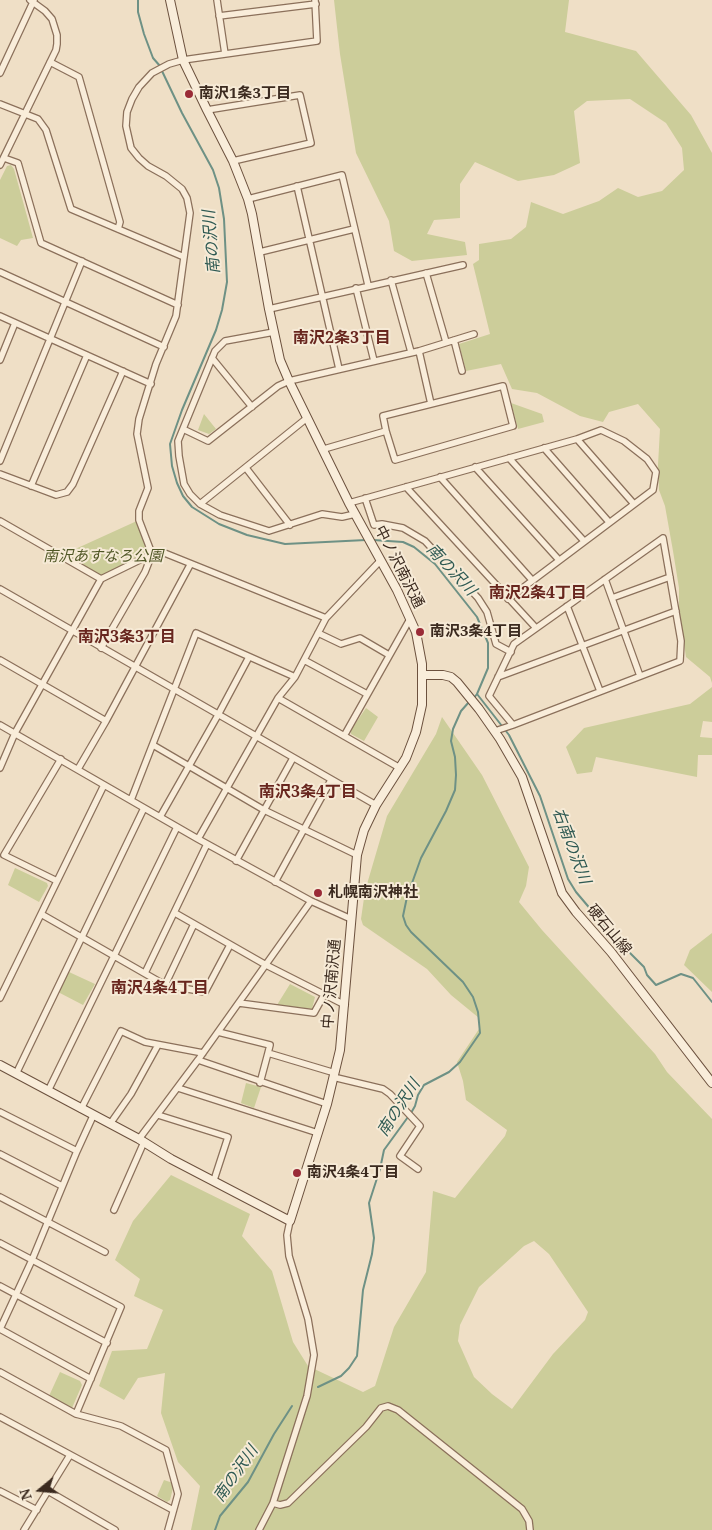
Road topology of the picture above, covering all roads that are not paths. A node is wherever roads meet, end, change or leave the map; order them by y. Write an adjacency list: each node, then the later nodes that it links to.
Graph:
1 (32, 0): 8 (street); 9 (street)
2 (170, 0): 7 (street, 中ノ沢南沢通)
3 (216, 0): 5 (street)
4 (316, 2): 5 (street); 6 (street)
5 (219, 16): 6 (street)
6 (225, 54): 7 (street)
7 (183, 60): 11 (street, 中ノ沢南沢通); 22 (street)
8 (50, 62): 12 (street); 18 (street)
9 (0, 73)
10 (0, 104): 12 (street)
11 (206, 110): 14 (street, 中ノ沢南沢通); 14 (street)
12 (24, 114): 13 (street); 18 (street)
13 (4, 158): 15 (street); 23 (street)
14 (233, 161): 17 (street, 中ノ沢南沢通)
15 (0, 166)
16 (297, 186): 17 (street); 19 (street); 20 (street)
17 (248, 198): 21 (street, 中ノ沢南沢通)
18 (118, 229): 22 (street)
19 (354, 229): 20 (street); 28 (street)
20 (309, 239): 21 (street); 30 (street)
21 (260, 252): 33 (street, 中ノ沢南沢通)
22 (184, 257): 32 (street)
23 (82, 261): 31 (street); 32 (street)
24 (463, 265): 26 (street)
25 (0, 272): 31 (street)
26 (426, 273): 27 (street); 40 (street)
27 (391, 280): 28 (street); 43 (street)
28 (368, 285): 29 (street)
29 (356, 288): 30 (street); 47 (street)
30 (322, 296): 33 (street); 48 (street)
31 (65, 302): 38 (street); 41 (street)
32 (178, 306): 41 (street)
33 (269, 309): 36 (street, 中ノ沢南沢通)
34 (0, 316): 35 (street)
35 (15, 323): 38 (street); 46 (street)
36 (274, 332): 45 (street); 51 (street, 中ノ沢南沢通)
37 (474, 334): 39 (street)
38 (50, 338): 44 (street); 62 (street)
39 (454, 340): 40 (street); 49 (street)
40 (446, 342): 42 (street)
41 (164, 347): 52 (street)
42 (420, 350): 43 (street); 53 (street)
43 (411, 352): 47 (street)
44 (87, 355): 50 (street); 67 (street)
45 (212, 358): 54 (street); 56 (street)
46 (0, 360)
47 (374, 361): 48 (street)
48 (339, 368): 51 (street)
49 (462, 371)
50 (123, 372): 52 (street); 67 (street)
51 (289, 381): 54 (street); 55 (street, 中ノ沢南沢通)
52 (151, 384): 78 (street)
53 (431, 404): 57 (street); 57 (street)
54 (252, 407): 56 (street)
55 (308, 418): 60 (street, 中ノ沢南沢通); 63 (street)
56 (182, 429): 71 (street)
57 (386, 431): 60 (street)
58 (577, 438): 59 (street); 72 (street); 72 (street)
59 (544, 448): 61 (street); 75 (street)
60 (324, 449): 70 (street, 中ノ沢南沢通)
61 (509, 458): 64 (street); 77 (street)
62 (0, 461)
63 (246, 468): 71 (street); 76 (street)
64 (475, 468): 66 (street); 80 (street)
65 (0, 474): 67 (street)
66 (440, 477): 68 (street); 85 (street)
67 (31, 486)
68 (406, 487): 69 (street); 87 (street)
69 (365, 498): 70 (street); 99 (street)
70 (349, 503): 73 (street, 中ノ沢南沢通)
71 (200, 504): 76 (street)
72 (634, 504): 75 (street)
73 (357, 517): 76 (street); 79 (street, 中ノ沢南沢通)
74 (0, 521): 83 (street)
75 (609, 522): 77 (street)
76 (290, 525)
77 (584, 541): 80 (street)
78 (152, 554): 81 (street); 83 (street); 98 (street)
79 (381, 560): 91 (street); 92 (street, 中ノ沢南沢通)
80 (559, 560): 85 (street)
81 (190, 565): 91 (street); 104 (street)
82 (670, 578): 84 (street); 88 (street); 90 (street)
83 (101, 579): 94 (street)
84 (605, 579): 88 (street); 89 (street)
85 (532, 580): 87 (street)
86 (0, 590): 94 (street)
87 (508, 598): 93 (street)
88 (612, 598): 95 (street)
89 (567, 606): 93 (street); 97 (street)
90 (676, 611): 95 (street); 106 (street)
91 (326, 618): 96 (street)
92 (410, 619): 100 (street); 105 (street, 中ノ沢南沢通)
93 (536, 628): 99 (street)
94 (72, 631): 98 (street); 109 (street)
95 (624, 631): 97 (street); 106 (street)
96 (318, 633): 100 (street); 103 (street)
97 (583, 647): 108 (street); 111 (street)
98 (101, 648): 104 (street)
99 (510, 652): 108 (street)
100 (390, 655): 112 (street)
101 (249, 657): 107 (street); 110 (street); 114 (street)
102 (0, 660): 109 (street)
103 (304, 660): 107 (street); 112 (street)
104 (135, 668): 110 (street); 115 (street)
105 (423, 675): 118 (street, 硬石山線); 127 (street, 中ノ沢南沢通)
106 (640, 676): 111 (street)
107 (295, 677): 113 (street)
108 (498, 677): 116 (street)
109 (41, 684): 115 (street); 119 (street)
110 (175, 691): 114 (street); 122 (street)
111 (600, 691): 116 (street)
112 (367, 694): 120 (street)
113 (278, 698): 120 (street); 121 (street)
114 (218, 715): 121 (street); 125 (street)
115 (106, 721): 128 (street)
116 (514, 724): 118 (street)
117 (0, 725): 119 (street)
118 (495, 731): 169 (street, 硬石山線)
119 (14, 733): 124 (street); 126 (street)
120 (344, 736): 127 (street)
121 (256, 737): 123 (street); 131 (street)
122 (153, 745): 125 (street); 132 (street)
123 (293, 758): 129 (street); 135 (street)
124 (61, 759): 128 (street); 143 (street)
125 (189, 766): 131 (street); 136 (street)
126 (0, 768)
127 (400, 768): 133 (street, 中ノ沢南沢通)
128 (78, 769): 130 (street)
129 (331, 780): 133 (street); 138 (street)
130 (104, 784): 132 (street); 143 (street)
131 (226, 788): 135 (street); 139 (street)
132 (131, 800): 134 (street)
133 (376, 805): 141 (street, 中ノ沢南沢通)
134 (144, 808): 136 (street); 150 (street)
135 (264, 810): 138 (street); 142 (street)
136 (160, 817): 137 (street)
137 (177, 827): 139 (street); 152 (street)
138 (304, 830): 141 (street); 144 (street)
139 (198, 840): 140 (street)
140 (207, 844): 142 (street); 147 (street)
141 (357, 855): 148 (street, 中ノ沢南沢通)
142 (236, 861): 144 (street)
143 (57, 881): 146 (street)
144 (276, 882): 145 (street)
145 (311, 901): 148 (street); 153 (street)
146 (41, 914): 150 (street); 157 (street)
147 (174, 914): 149 (street); 154 (street)
148 (351, 920): 159 (street, 中ノ沢南沢通)
149 (194, 924): 151 (street); 155 (street)
150 (82, 937): 152 (street); 166 (street)
151 (230, 944): 153 (street); 155 (street)
152 (114, 955): 154 (street); 171 (street)
153 (266, 965): 156 (street); 158 (street)
154 (145, 973): 155 (street)
155 (165, 985)
156 (324, 995): 158 (street); 159 (street)
157 (0, 998)
158 (239, 1003): 160 (street)
159 (345, 1005): 167 (street, 中ノ沢南沢通)
160 (218, 1032): 162 (street); 163 (street)
161 (158, 1045): 162 (street); 173 (street); 177 (street)
162 (203, 1053): 164 (street)
163 (268, 1053): 167 (street); 168 (street)
164 (198, 1060): 168 (street); 170 (street)
165 (1, 1068): 166 (street)
166 (16, 1074): 171 (street)
167 (334, 1075): 172 (street, 中ノ沢南沢通); 182 (street)
168 (260, 1083): 172 (street)
169 (712, 1083)
170 (178, 1088): 175 (street); 178 (street)
171 (48, 1091): 173 (street)
172 (327, 1104): 178 (street, 中ノ沢南沢通)
173 (81, 1109): 176 (street)
174 (0, 1112): 180 (street)
175 (158, 1115): 179 (street); 183 (street)
176 (93, 1116): 177 (street); 180 (street)
177 (110, 1124): 179 (street)
178 (318, 1133): 187 (street, 中ノ沢南沢通)
179 (141, 1141): 183 (street); 186 (street)
180 (76, 1151): 184 (street)
181 (0, 1154): 184 (street)
182 (418, 1169)
183 (214, 1180): 187 (street)
184 (62, 1186): 188 (street)
185 (0, 1197): 188 (street)
186 (114, 1210)
187 (290, 1221): 202 (street)
188 (48, 1222): 190 (street); 191 (street)
189 (0, 1244): 191 (street)
190 (105, 1252)
191 (32, 1260): 193 (street); 194 (street)
192 (0, 1286): 193 (street)
193 (16, 1295): 194 (street); 196 (street)
194 (107, 1342): 196 (street)
195 (0, 1372): 197 (street)
196 (92, 1378): 197 (street)
197 (76, 1414): 204 (street)
198 (0, 1417): 199 (street)
199 (70, 1455): 201 (street); 204 (street)
200 (0, 1490): 203 (street)
201 (48, 1491): 203 (street); 206 (street)
202 (274, 1503): 208 (street); 209 (street)
203 (37, 1510): 205 (street)
204 (173, 1510): 207 (street)
205 (28, 1529)
206 (114, 1530)
207 (168, 1530)
208 (259, 1530)
209 (530, 1530)

